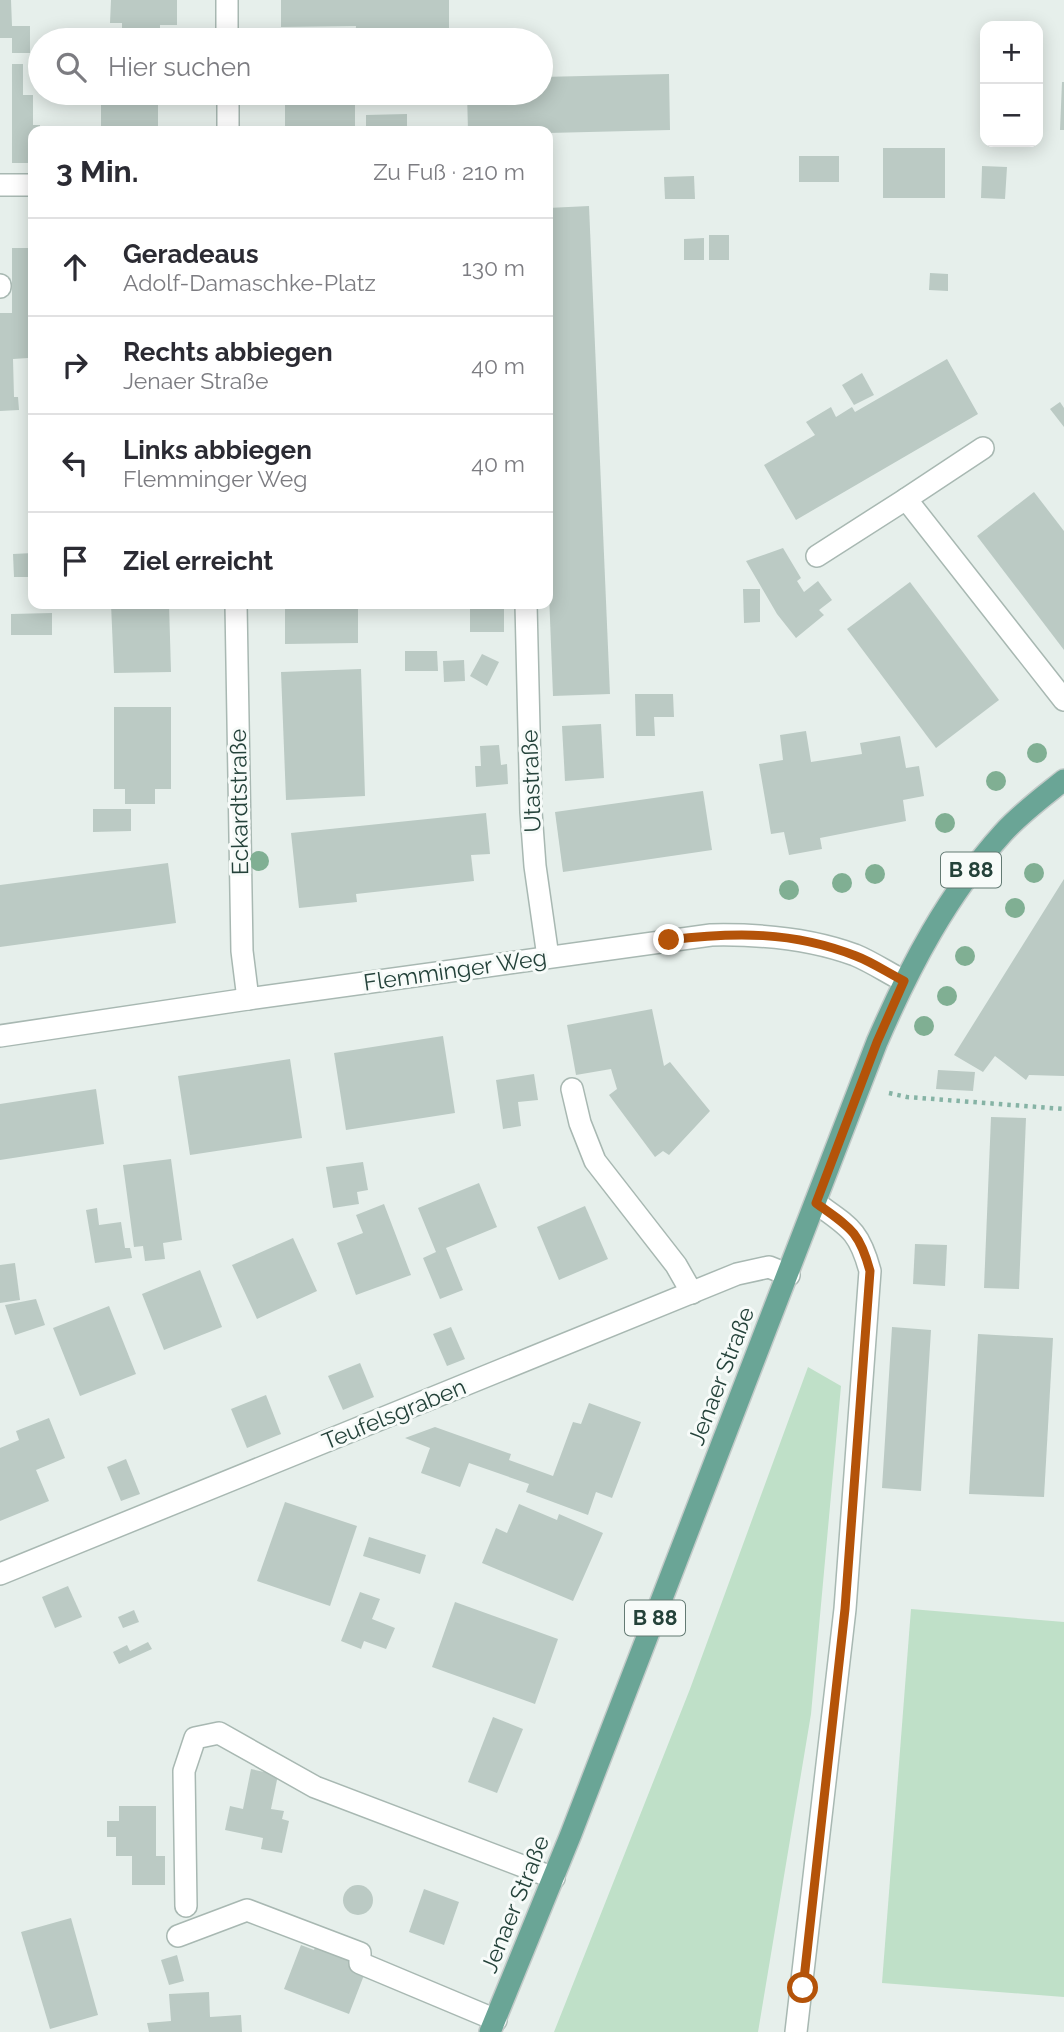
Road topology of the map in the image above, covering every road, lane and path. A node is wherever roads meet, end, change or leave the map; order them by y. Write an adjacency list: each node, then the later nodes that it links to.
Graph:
1 (227, 0): 2 (street)
2 (227, 28)
3 (228, 105): 4 (street)
4 (228, 126)
5 (0, 185): 6 (street)
6 (28, 185)
7 (984, 448): 8 (street)
8 (906, 499): 9 (street); 12 (street)
9 (817, 556)
10 (236, 609): 16 (street, Eckardtstraße)
11 (526, 609): 14 (street, Utastraße)
12 (1064, 700)
13 (1064, 780): 15 (main road, Jenaer Straße / B 88)
14 (548, 957): 15 (street, Flemminger Weg); 16 (street, Flemminger Weg)
15 (904, 981): 18 (main road, Jenaer Straße / B 88)
16 (248, 999): 17 (street, Flemminger Weg)
17 (0, 1036)
18 (860, 1088): 20 (path); 21 (main road, Jenaer Straße / B 88)
19 (572, 1089): 23 (street)
20 (1064, 1109)
21 (816, 1203): 22 (main road, Jenaer Straße / B 88); 29 (street)
22 (789, 1275): 23 (street, Teufelsgraben); 25 (main road, Jenaer Straße / B 88)
23 (692, 1293): 24 (street, Teufelsgraben)
24 (0, 1574)
25 (554, 1878): 26 (street); 28 (main road, Jenaer Straße / B 88)
26 (186, 1906)
27 (178, 1936): 28 (street)
28 (493, 2026)
29 (796, 2032)

